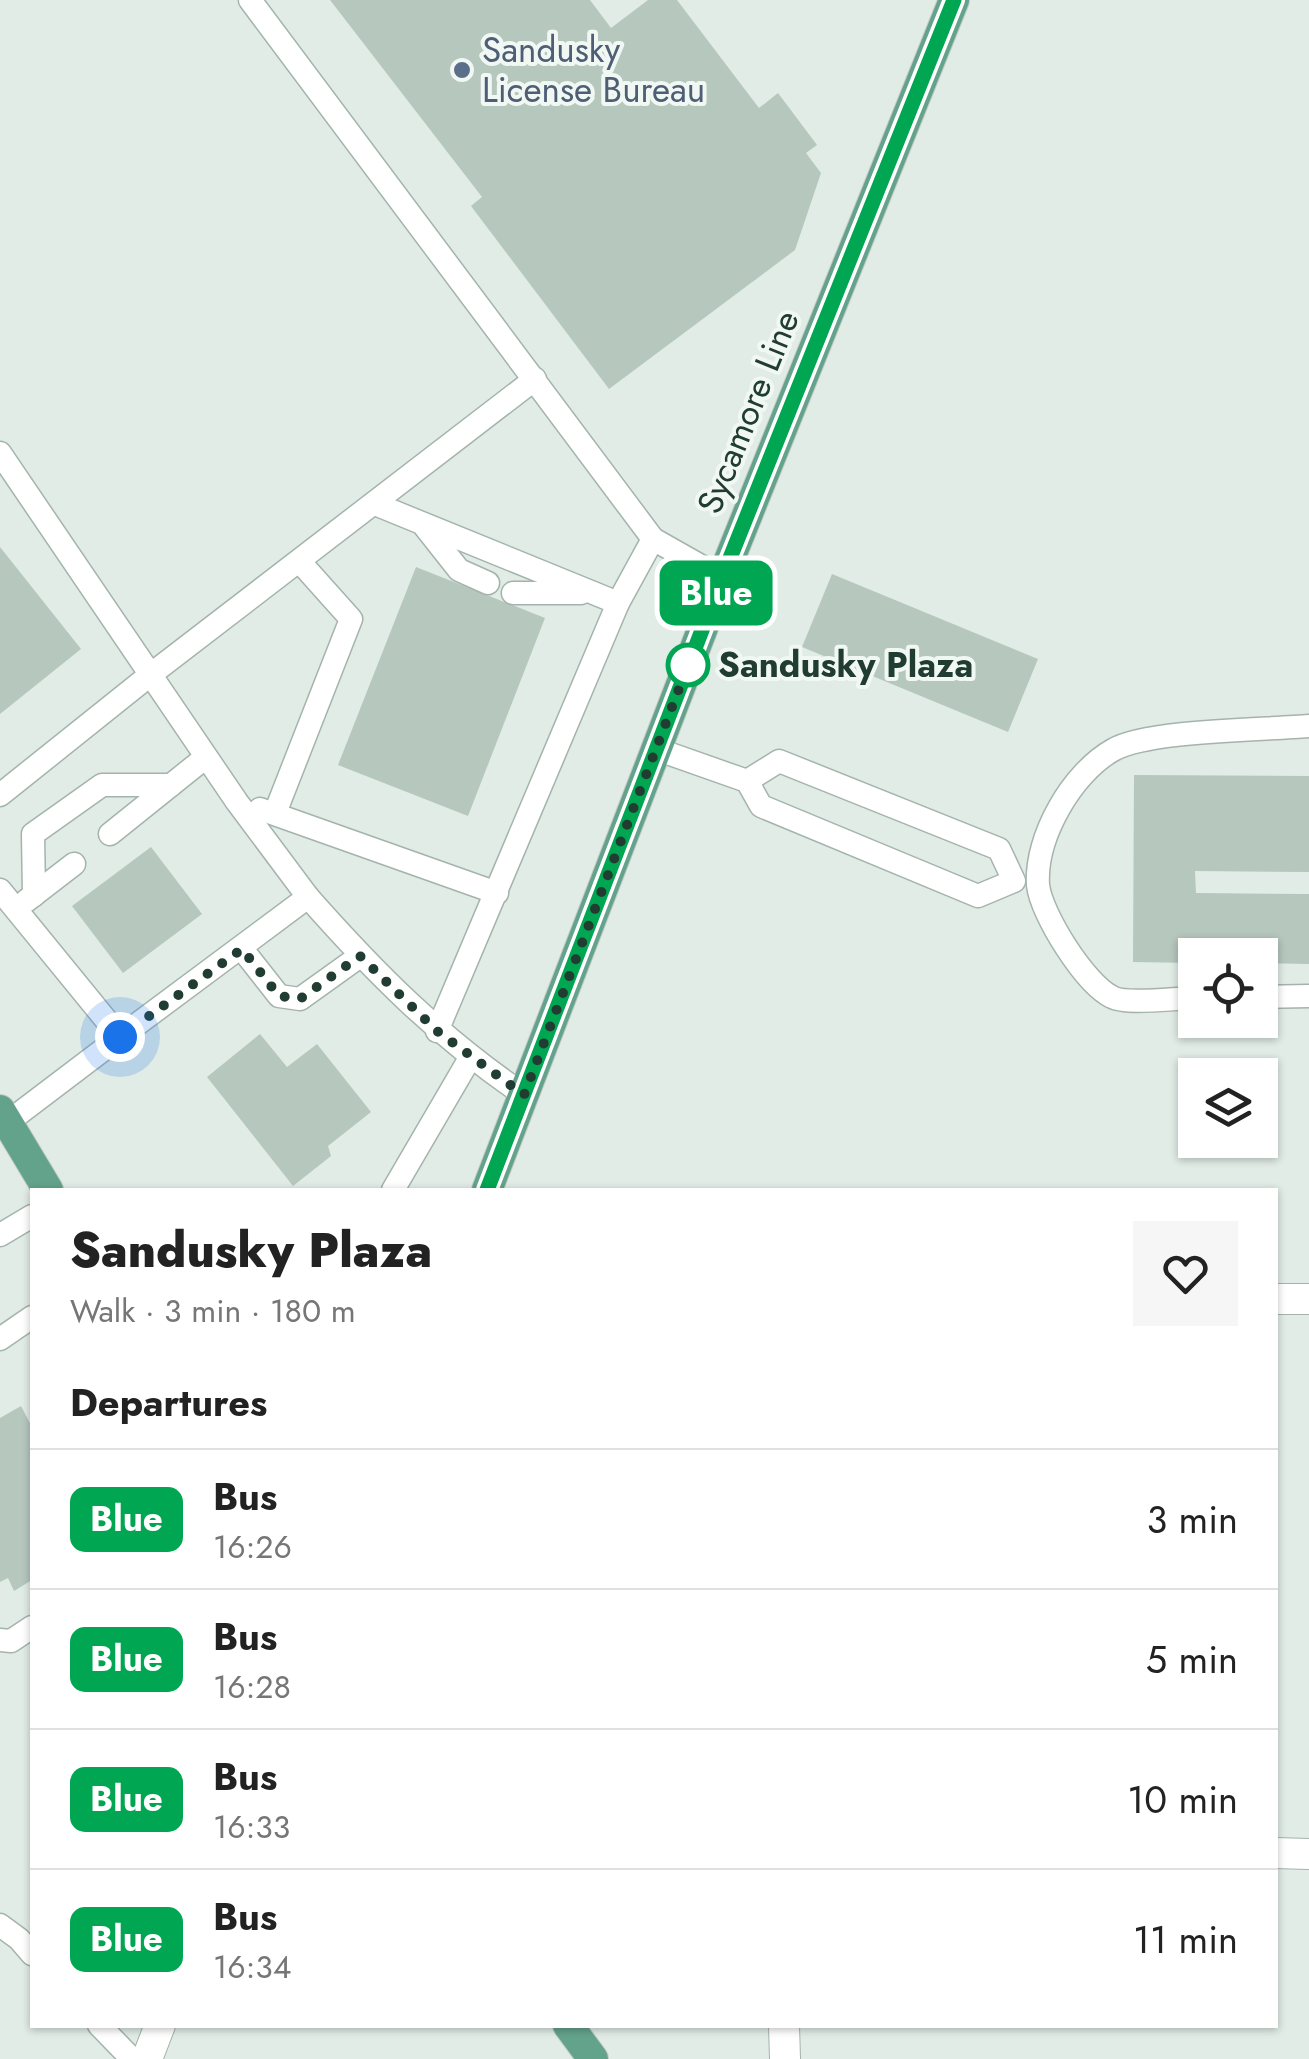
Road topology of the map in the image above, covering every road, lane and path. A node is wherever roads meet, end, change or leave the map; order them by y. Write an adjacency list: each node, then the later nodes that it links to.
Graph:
1 (250, 0): 3 (lane)
2 (954, 0): 9 (main road, Sycamore Line)
3 (535, 379): 5 (lane); 7 (lane)
4 (0, 453): 14 (lane)
5 (375, 504): 6 (lane); 8 (lane)
6 (425, 527): 10 (lane); 12 (lane)
7 (653, 539): 9 (lane); 13 (lane)
8 (300, 562): 14 (lane); 22 (lane)
9 (722, 578): 16 (main road, Sycamore Line)
10 (488, 584)
11 (513, 593): 12 (lane)
12 (589, 593): 13 (lane)
13 (618, 603): 28 (lane)
14 (150, 675): 17 (lane); 20 (lane)
15 (1309, 726): 26 (lane)
16 (656, 749): 18 (lane); 39 (main road, Sycamore Line)
17 (206, 756): 19 (lane); 21 (lane)
18 (747, 781): 25 (lane); 25 (lane)
19 (171, 785): 23 (lane); 30 (lane)
20 (0, 795)
21 (237, 802): 22 (lane); 29 (lane)
22 (274, 813): 28 (lane)
23 (110, 834)
24 (74, 864): 30 (lane)
25 (1014, 881): 26 (lane)
26 (1038, 887): 35 (lane)
27 (0, 890): 30 (lane)
28 (497, 893): 36 (lane)
29 (308, 897): 31 (lane); 32 (lane)
30 (25, 902): 37 (lane)
31 (242, 949): 32 (lane); 37 (lane)
32 (360, 956): 36 (lane)
33 (1278, 996): 34 (lane)
34 (1309, 996)
35 (1178, 998)
36 (437, 1031): 38 (lane)
37 (120, 1037): 40 (lane)
38 (470, 1058): 39 (lane); 42 (lane)
39 (524, 1095): 43 (main road, Sycamore Line)
40 (3, 1120): 41 (main road)
41 (47, 1188)
42 (394, 1188)
43 (488, 1188)
44 (30, 1217): 45 (lane)
45 (0, 1235)
46 (1278, 1299): 47 (street)
47 (1309, 1300)
48 (30, 1320): 49 (lane)
49 (0, 1339)
50 (30, 1628): 51 (lane)
51 (4, 1635)
52 (1278, 1852): 53 (street)
53 (1309, 1854)
54 (0, 1925): 55 (lane)
55 (30, 1952)
56 (102, 2028): 60 (lane)
57 (159, 2028): 61 (street)
58 (570, 2028): 62 (main road)
59 (784, 2028): 63 (street)
60 (132, 2059)
61 (147, 2059)
62 (593, 2059)
63 (785, 2059)

